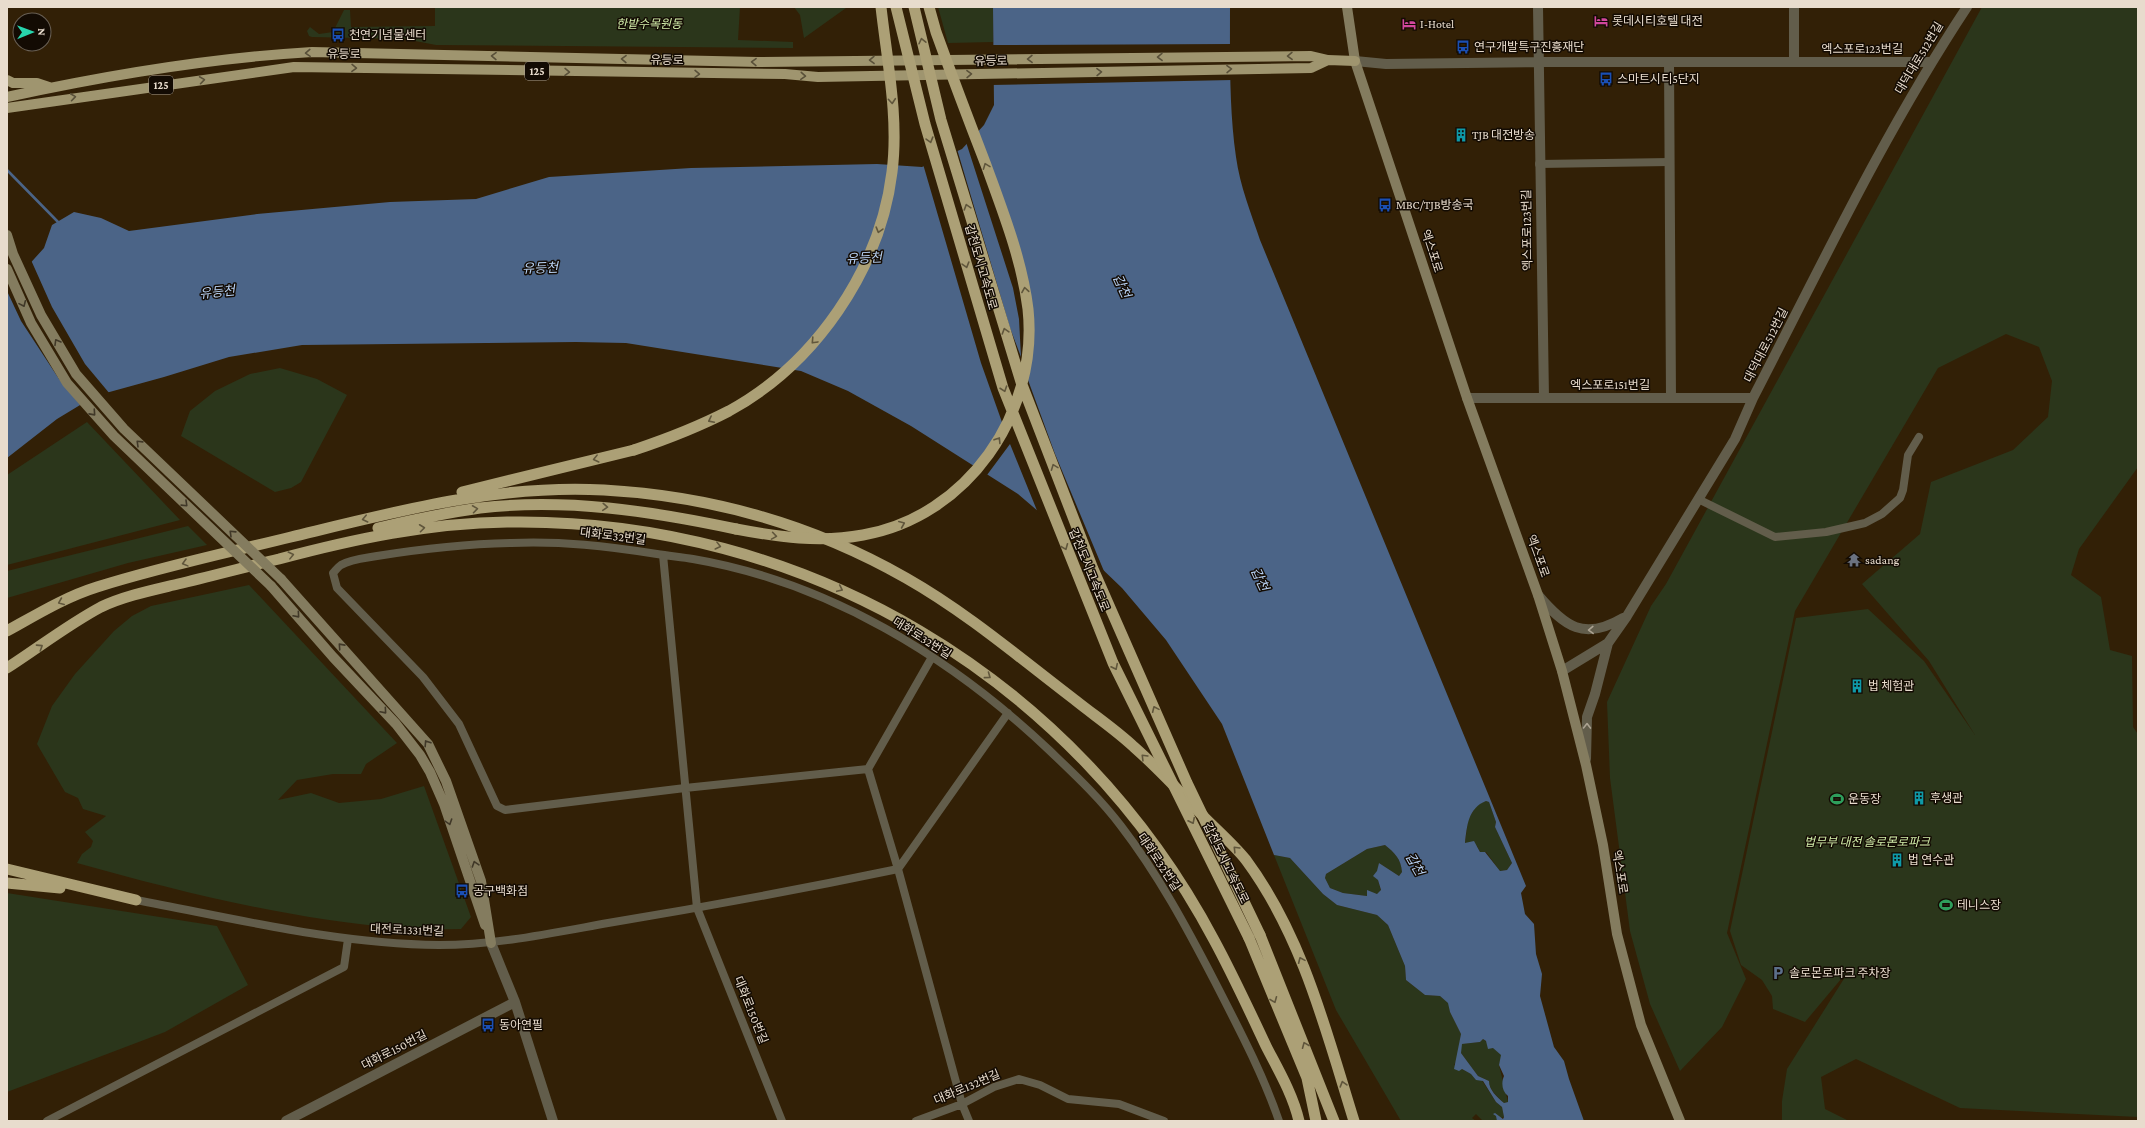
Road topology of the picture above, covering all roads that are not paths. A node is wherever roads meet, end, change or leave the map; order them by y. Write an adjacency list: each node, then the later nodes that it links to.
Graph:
1 (881, 7): 31 (highway, one-way to 31, bridge)
2 (896, 7): 65 (highway, 갑천도시고속도로, one-way to 65, bridge)
3 (914, 7): 66 (highway, 갑천도시고속도로, one-way to 3, bridge)
4 (929, 7): 32 (highway, one-way to 4, bridge)
5 (1347, 7): 10 (main road, 엑스포로)
6 (1538, 7): 11 (street, 엑스포로123번길)
7 (1794, 7): 13 (street)
8 (1967, 7): 14 (street, 대덕대로512번길)
9 (1328, 60): 10 (main road, 유등로); 16 (main road, 유등로 / 125, one-way to 16, bridge); 18 (main road, 유등로 / 125, one-way to 9, bridge)
10 (1355, 61): 11 (street, 엑스포로123번길); 25 (main road, 엑스포로)
11 (1539, 62): 12 (street, 엑스포로123번길); 22 (street, 엑스포로123번길)
12 (1669, 62): 13 (street, 엑스포로123번길); 21 (street)
13 (1794, 62): 14 (street, 엑스포로123번길)
14 (1930, 62): 28 (street, 대덕대로512번길)
15 (7, 80): 16 (main road)
16 (51, 88): 17 (main road, 유등로 / 125)
17 (7, 97)
18 (52, 100): 19 (main road, 유등로 / 125); 20 (main road)
19 (7, 108)
20 (7, 116)
21 (1670, 162): 22 (street); 27 (street)
22 (1539, 164): 26 (street, 엑스포로123번길)
23 (7, 235): 53 (main road, one-way to 23, bridge)
24 (7, 268): 53 (main road, one-way to 53, bridge)
25 (1467, 398): 26 (street, 엑스포로151번길); 34 (main road, 엑스포로)
26 (1544, 398): 27 (street, 엑스포로151번길)
27 (1671, 398): 28 (street, 엑스포로151번길)
28 (1753, 398): 30 (street, 대덕대로512번길)
29 (1919, 437): 30 (street)
30 (1698, 499): 35 (street, 대덕대로512번길)
31 (417, 507): 36 (highway, one-way to 36); 67 (highway, one-way to 31)
32 (342, 542): 39 (highway, one-way to 32); 64 (highway, one-way to 64)
33 (663, 555): 38 (street, 대화로32번길); 44 (street, 대화로150번길); 44 (street, 대화로32번길)
34 (1538, 596): 35 (street, one-way to 34); 40 (main road, 엑스포로)
35 (1627, 616): 37 (street, 대덕대로512번길)
36 (7, 632)
37 (1608, 643): 40 (street, 대덕대로512번길); 42 (street, one-way to 37)
38 (932, 657): 41 (street, 대화로32번길); 43 (street)
39 (7, 668)
40 (1562, 671): 42 (main road, 엑스포로)
41 (1008, 713): 47 (street); 63 (street, 대화로32번길)
42 (1586, 765): 68 (main road, 엑스포로)
43 (868, 769): 44 (street); 47 (street)
44 (685, 788): 51 (street, 대화로150번길)
45 (7, 866): 48 (highway)
46 (7, 869): 48 (highway)
47 (898, 869): 51 (street, 대전로1331번길); 55 (street)
48 (43, 877): 50 (highway)
49 (7, 883): 50 (highway)
50 (136, 900): 52 (street, 대전로1331번길)
51 (696, 908): 53 (street, 대전로1331번길); 59 (street, 대화로150번길)
52 (348, 939): 53 (street, 대전로1331번길); 56 (street)
53 (491, 943): 54 (street)
54 (515, 1002): 57 (street, 대화로150번길); 58 (street)
55 (962, 1104): 60 (street, 대화로132번길); 61 (street); 62 (street, 대화로132번길)
56 (47, 1121)
57 (286, 1121)
58 (553, 1121)
59 (782, 1121)
60 (916, 1121)
61 (969, 1121)
62 (1164, 1121)
63 (1279, 1121)
64 (1299, 1121)
65 (1316, 1121)
66 (1334, 1121)
67 (1354, 1121)
68 (1680, 1121)

